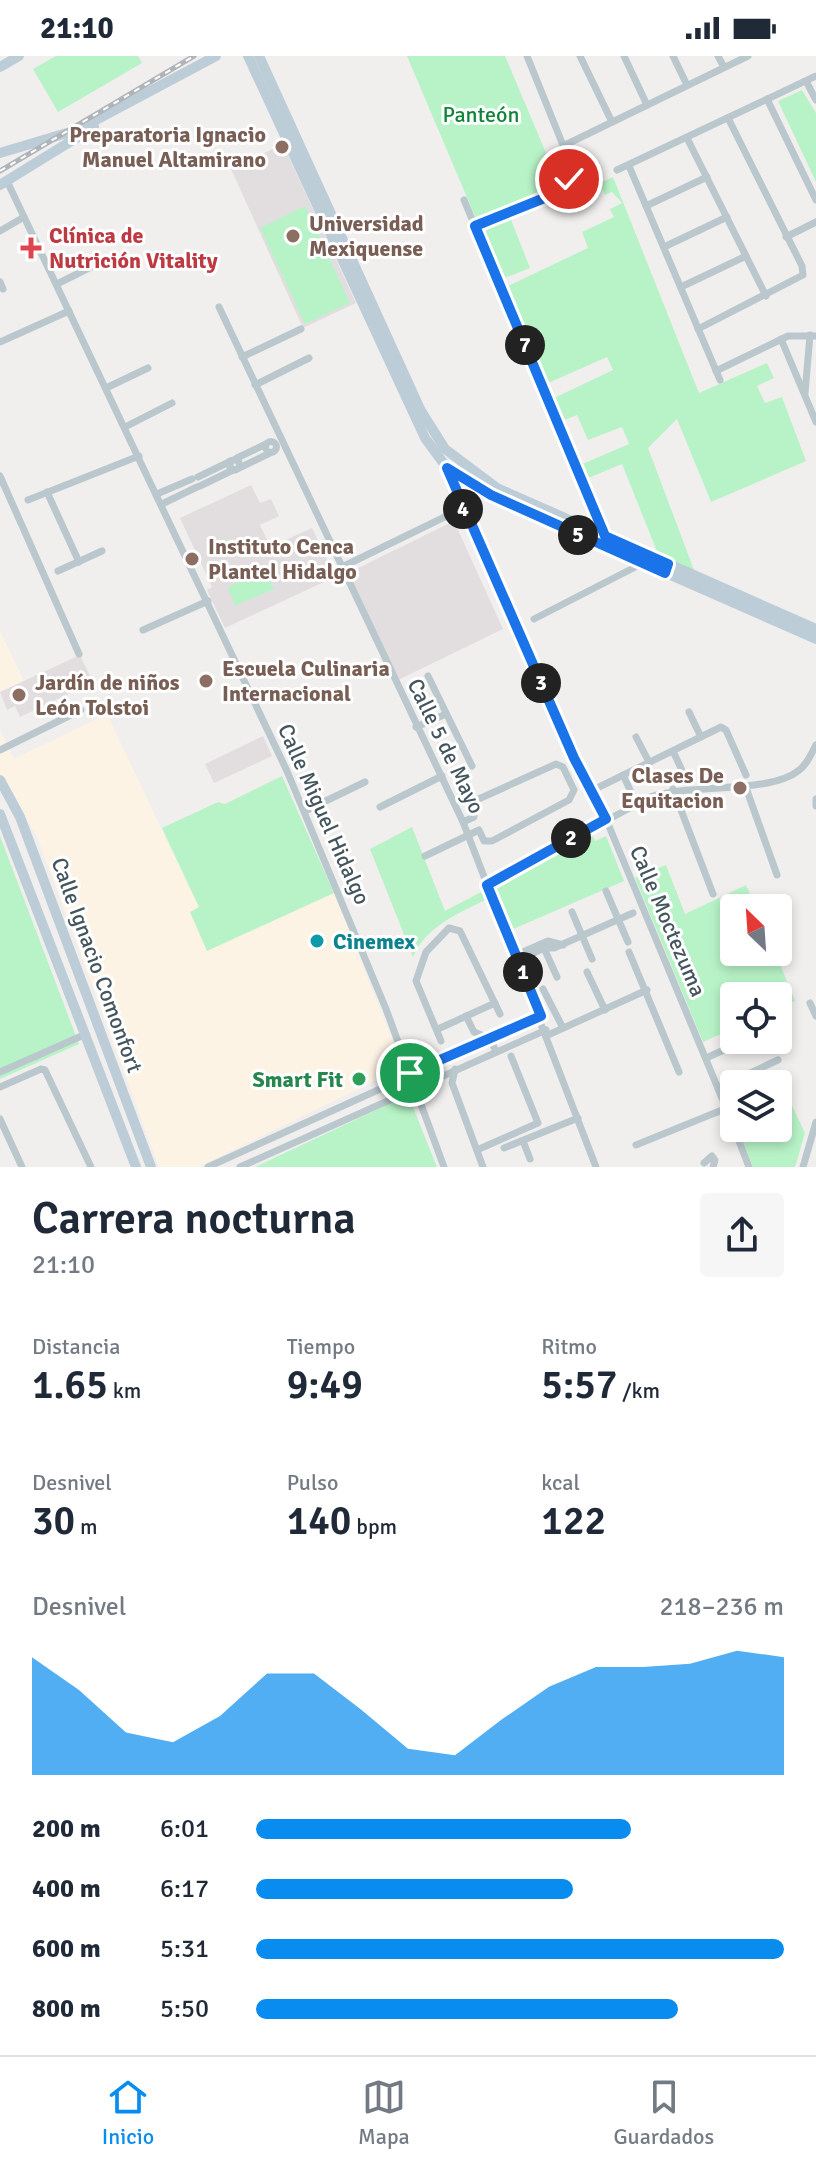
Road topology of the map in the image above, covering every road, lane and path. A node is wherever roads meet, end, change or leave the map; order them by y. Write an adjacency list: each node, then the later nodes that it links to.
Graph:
1 (19, 56): 11 (street)
2 (216, 56): 19 (street)
3 (248, 56): 13 (street)
4 (259, 56): 13 (street)
5 (527, 56): 24 (street)
6 (580, 56): 22 (street)
7 (624, 56): 20 (street)
8 (673, 56): 16 (street)
9 (718, 56): 12 (street)
10 (748, 56): 12 (street)
11 (3, 66)
12 (724, 67): 16 (street)
13 (261, 74): 46 (street)
14 (816, 76): 15 (street)
15 (806, 81): 17 (street); 18 (street)
16 (687, 85): 20 (street)
17 (767, 99): 21 (street); 31 (street)
18 (816, 100)
19 (129, 104): 25 (street); 29 (street)
20 (647, 105): 22 (street)
21 (728, 118): 23 (street); 38 (street)
22 (612, 122): 24 (street)
23 (687, 138): 26 (street); 28 (street)
24 (565, 145): 36 (street)
25 (0, 153)
26 (629, 166): 27 (street); 32 (street)
27 (617, 170)
28 (707, 177): 32 (street); 34 (street)
29 (4, 183): 33 (street, Calle Miguel Hidalgo)
30 (464, 200): 36 (street)
31 (816, 200)
32 (646, 206): 39 (street)
33 (24, 217): 37 (street); 42 (street, Calle Miguel Hidalgo)
34 (727, 217): 39 (street); 40 (street)
35 (816, 222): 38 (street)
36 (475, 226): 74 (street)
37 (0, 231)
38 (786, 237): 44 (street)
39 (664, 247): 43 (street)
40 (746, 256): 43 (street); 44 (street)
41 (103, 261): 42 (street)
42 (57, 284): 47 (street, Calle Miguel Hidalgo)
43 (681, 287): 49 (street)
44 (766, 296): 49 (street)
45 (219, 307): 53 (street, Calle 5 de Mayo)
46 (370, 310): 66 (street); 74 (street)
47 (69, 311): 52 (street); 59 (street, Calle Miguel Hidalgo)
48 (301, 329): 53 (street)
49 (698, 329): 56 (street)
50 (813, 336): 51 (street); 60 (street)
51 (781, 339): 56 (street); 60 (street)
52 (0, 342)
53 (242, 357): 58 (street, Calle 5 de Mayo)
54 (309, 358): 58 (street)
55 (148, 368): 59 (street)
56 (716, 371): 57 (street)
57 (720, 380)
58 (255, 385): 78 (street, Calle 5 de Mayo)
59 (106, 388): 63 (street, Calle Miguel Hidalgo)
60 (805, 395): 62 (street)
61 (172, 403): 63 (street)
62 (816, 422)
63 (125, 427): 65 (street, Calle Miguel Hidalgo)
64 (268, 448): 68 (street)
65 (139, 456): 69 (street); 70 (street, Calle Miguel Hidalgo)
66 (447, 468): 73 (street, Calle Moctezuma); 77 (street)
67 (0, 476): 86 (street)
68 (197, 482): 70 (street); 72 (street)
69 (47, 492): 71 (street); 76 (street)
70 (157, 494): 72 (street, Calle Miguel Hidalgo)
71 (28, 500)
72 (162, 504): 81 (street, Calle Miguel Hidalgo)
73 (463, 508): 78 (street); 107 (street, Calle Moctezuma)
74 (605, 536): 79 (street)
75 (102, 551): 76 (street)
76 (79, 562): 80 (street)
77 (643, 563): 79 (street); 82 (street)
78 (340, 568): 91 (street, Calle 5 de Mayo)
79 (666, 568): 83 (street); 85 (street)
80 (58, 571)
81 (208, 601): 84 (street); 112 (street, Calle Miguel Hidalgo)
82 (534, 619)
83 (816, 629)
84 (143, 630)
85 (816, 639)
86 (79, 654)
87 (428, 676): 90 (street)
88 (81, 710): 95 (street)
89 (689, 712): 93 (street)
90 (446, 714): 91 (street); 98 (street)
91 (416, 727): 101 (street, Calle 5 de Mayo)
92 (636, 737): 97 (street)
93 (701, 737): 96 (street); 100 (street)
94 (816, 745): 105 (street)
95 (0, 750)
96 (673, 751): 97 (street); 102 (street)
97 (649, 762): 99 (street)
98 (472, 766)
99 (623, 775): 107 (street); 108 (street)
100 (746, 775)
101 (442, 776): 111 (street); 115 (street, Calle 5 de Mayo)
102 (685, 777)
103 (0, 780): 186 (street, Calle Ignacio Comonfort)
104 (365, 782): 112 (street)
105 (745, 785): 106 (street); 118 (street)
106 (673, 789): 114 (street); 121 (street)
107 (591, 791): 114 (street, Calle Moctezuma)
108 (632, 794)
109 (816, 799): 110 (street)
110 (816, 806)
111 (380, 807)
112 (305, 811): 162 (street, Calle Miguel Hidalgo)
113 (0, 814): 149 (street, Calle Ignacio Comonfort)
114 (606, 819): 119 (street); 157 (street, Calle Moctezuma)
115 (463, 822): 116 (street, Calle 5 de Mayo); 116 (street)
116 (468, 835): 117 (street); 119 (street, Calle 5 de Mayo)
117 (425, 856)
118 (777, 875)
119 (487, 885): 130 (street, Calle 5 de Mayo)
120 (606, 891): 124 (street)
121 (713, 894)
122 (572, 912): 125 (street)
123 (633, 913): 124 (street)
124 (619, 919): 125 (street); 126 (street)
125 (582, 936): 127 (street); 131 (street)
126 (628, 942)
127 (563, 945): 128 (street); 130 (street)
128 (544, 948): 130 (street); 133 (street)
129 (629, 952): 135 (street)
130 (518, 957): 141 (street, Calle 5 de Mayo)
131 (592, 959)
132 (587, 972): 138 (street)
133 (557, 977)
134 (543, 989): 143 (street)
135 (647, 990): 138 (street); 161 (street)
136 (495, 1003): 139 (street); 140 (street); 145 (street)
137 (810, 1003): 142 (street)
138 (605, 1010): 144 (street)
139 (500, 1014)
140 (466, 1016): 145 (street); 147 (street)
141 (541, 1016): 146 (street, Calle 5 de Mayo); 148 (street)
142 (816, 1016)
143 (556, 1017): 144 (street); 146 (street)
144 (563, 1028): 146 (street)
145 (438, 1029): 151 (street)
146 (546, 1030): 152 (street); 170 (street, Calle 5 de Mayo)
147 (474, 1032): 150 (street); 153 (street)
148 (503, 1032): 150 (street); 152 (street)
149 (86, 1034): 160 (street); 185 (street, Calle Ignacio Comonfort)
150 (489, 1038): 153 (street); 154 (street)
151 (441, 1041)
152 (509, 1044): 154 (street)
153 (470, 1047): 162 (street)
154 (496, 1051): 159 (street)
155 (720, 1052): 157 (street)
156 (511, 1056): 181 (street)
157 (706, 1058): 167 (street, Calle Moctezuma)
158 (778, 1060): 167 (street)
159 (455, 1069): 163 (street); 164 (street)
160 (0, 1072)
161 (679, 1072)
162 (410, 1073): 166 (street, Calle Miguel Hidalgo); 173 (street)
163 (437, 1077): 164 (street); 166 (street)
164 (452, 1083): 181 (street)
165 (0, 1087): 184 (street)
166 (415, 1088): 175 (street); 189 (street, Calle Miguel Hidalgo)
167 (718, 1088): 168 (street, Calle Moctezuma)
168 (720, 1092)
169 (720, 1111): 178 (street)
170 (578, 1118): 176 (street); 191 (street, Calle 5 de Mayo)
171 (0, 1119): 183 (street)
172 (816, 1122): 195 (street)
173 (291, 1128): 174 (street); 175 (street)
174 (279, 1133): 179 (street); 187 (street)
175 (297, 1140): 179 (street)
176 (523, 1141): 180 (street); 182 (street)
177 (739, 1142): 194 (street, Calle Moctezuma)
178 (636, 1145)
179 (285, 1146): 188 (street)
180 (504, 1148)
181 (477, 1150): 190 (street)
182 (530, 1159)
183 (22, 1167)
184 (91, 1167)
185 (136, 1167)
186 (151, 1167)
187 (208, 1167)
188 (240, 1167)
189 (444, 1167)
190 (483, 1167)
191 (596, 1167)
192 (695, 1167): 193 (street)
193 (712, 1167)
194 (749, 1167)
195 (803, 1167)

